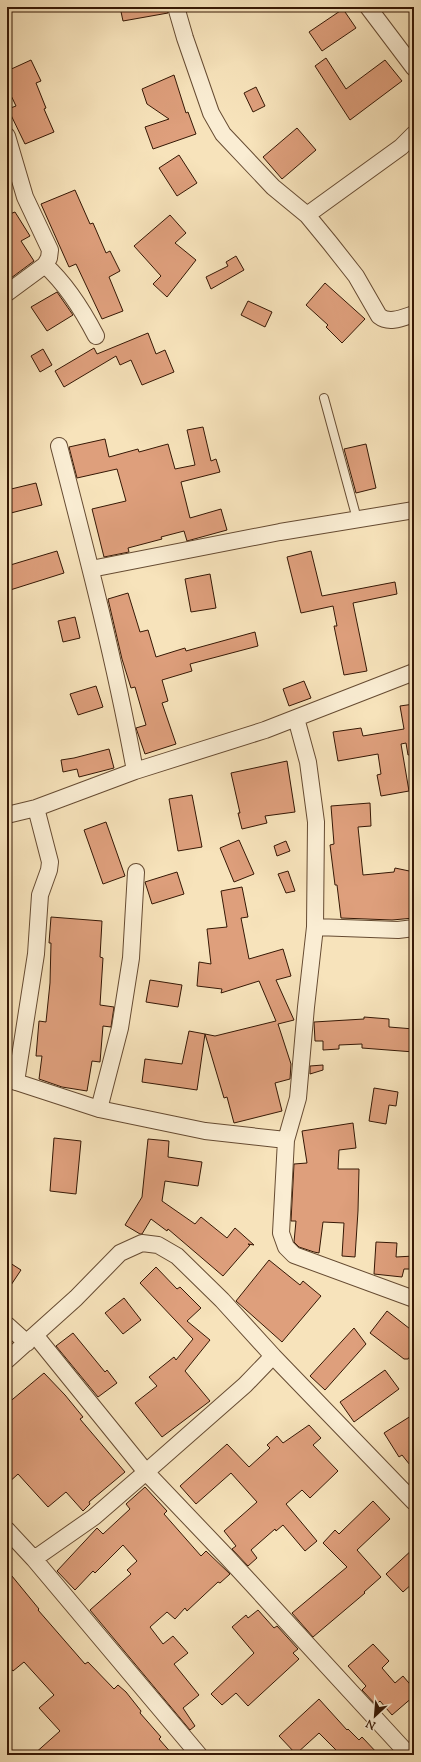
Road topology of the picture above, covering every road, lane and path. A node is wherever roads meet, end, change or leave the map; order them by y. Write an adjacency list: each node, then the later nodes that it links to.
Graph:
1 (176, 7): 6 (street)
2 (368, 7): 3 (street)
3 (414, 68)
4 (414, 134): 6 (street)
5 (7, 137): 7 (street)
6 (307, 215): 9 (street)
7 (45, 265): 8 (street); 10 (street)
8 (7, 293)
9 (414, 314)
10 (96, 336)
11 (324, 398): 14 (lane)
12 (58, 446): 15 (street)
13 (414, 510): 14 (street)
14 (357, 519): 15 (street)
15 (91, 569): 18 (street)
16 (414, 672): 17 (street)
17 (296, 718): 18 (street); 22 (street)
18 (135, 771): 19 (street)
19 (36, 808): 20 (street); 24 (street)
20 (7, 815)
21 (136, 872): 25 (street)
22 (315, 927): 23 (street); 26 (street)
23 (414, 928)
24 (11, 1080): 25 (street)
25 (99, 1109): 26 (street)
26 (286, 1140): 27 (street)
27 (414, 1299)
28 (7, 1325): 29 (street)
29 (31, 1339): 30 (street); 31 (street); 32 (street)
30 (273, 1356): 32 (street); 33 (street)
31 (7, 1360)
32 (146, 1472): 35 (street); 37 (street)
33 (414, 1502)
34 (7, 1530): 35 (street)
35 (34, 1559): 36 (street)
36 (199, 1755)
37 (409, 1755)

